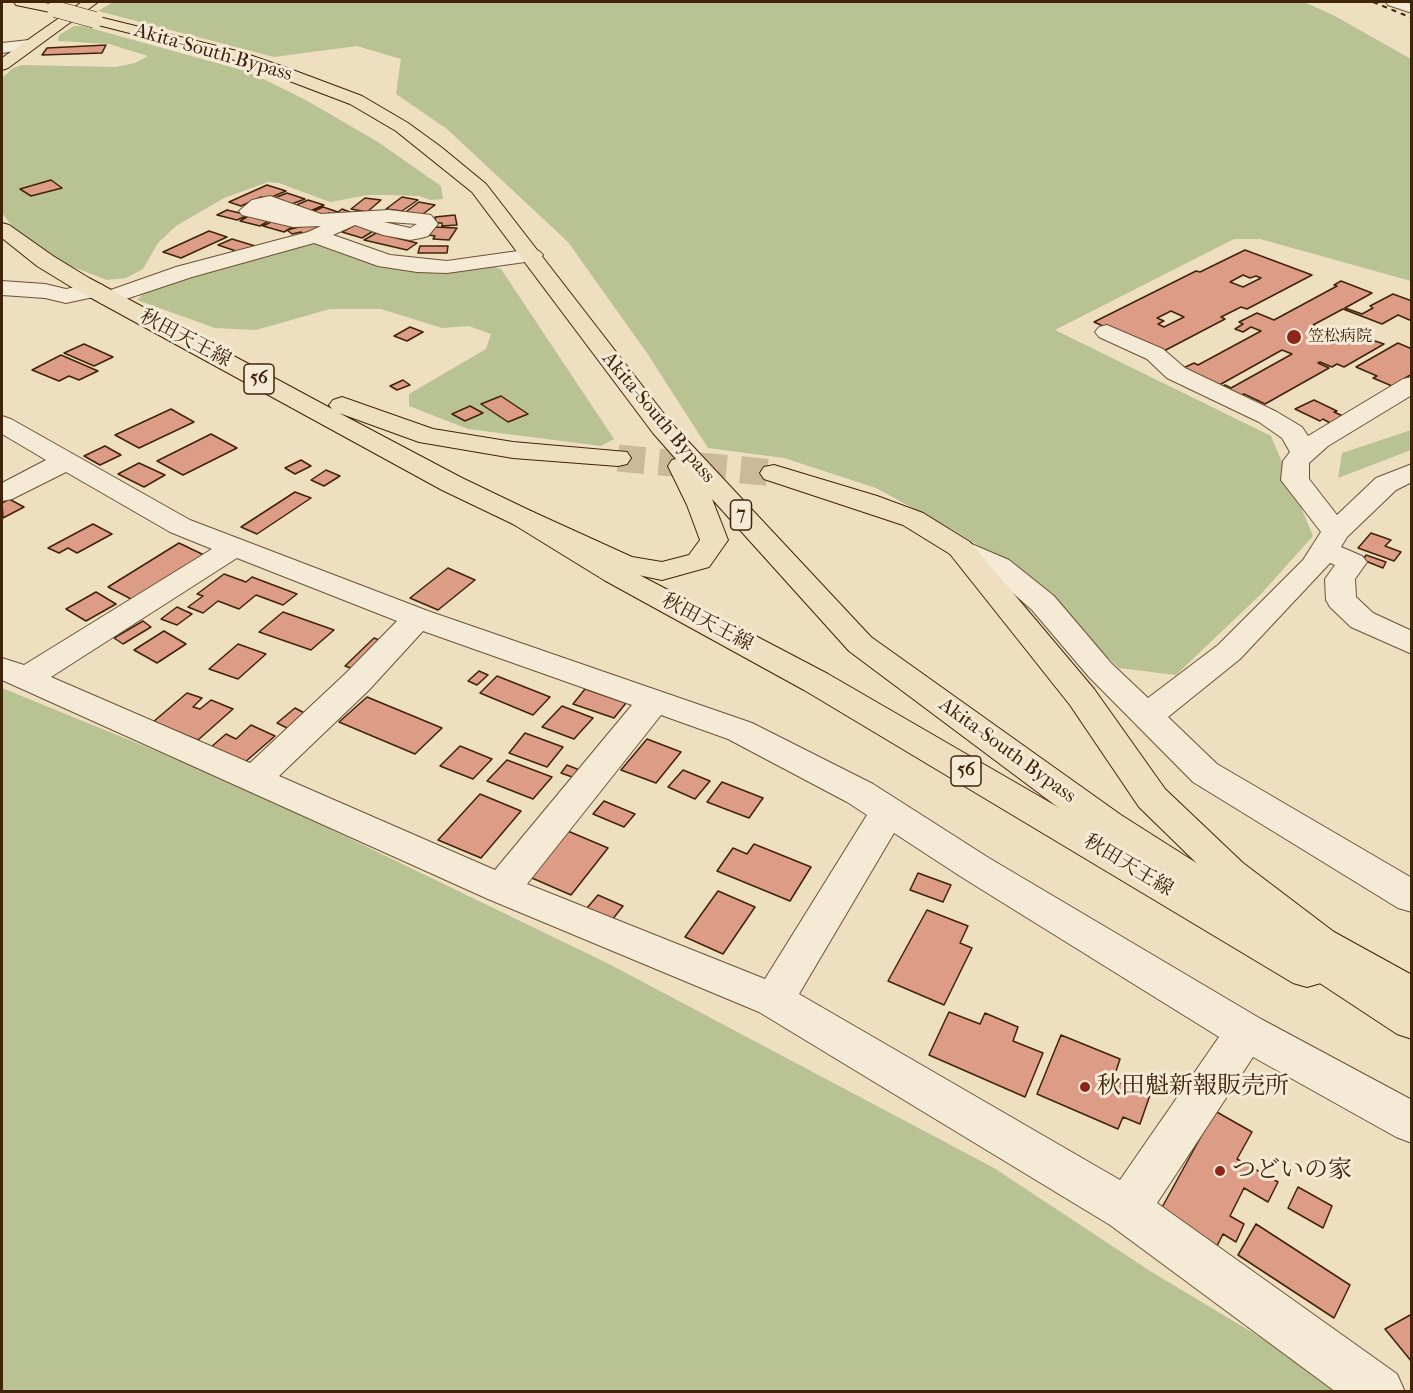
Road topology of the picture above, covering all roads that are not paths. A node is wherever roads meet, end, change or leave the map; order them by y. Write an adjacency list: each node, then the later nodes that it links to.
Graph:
1 (21, 2): 4 (main road, Akita-South Bypass / 7, bridge)
2 (1393, 2): 3 (street)
3 (1412, 9)
4 (93, 11): 5 (main road); 11 (main road, Akita-South Bypass / 7)
5 (29, 45): 6 (street); 7 (main road)
6 (2, 48)
7 (2, 64)
8 (355, 218): 9 (street)
9 (315, 228): 11 (street); 13 (street)
10 (2, 229): 13 (main road, 秋田天王線 / 56)
11 (532, 255): 18 (main road, Akita-South Bypass / 7)
12 (2, 288): 13 (street)
13 (101, 294): 15 (main road, 秋田天王線 / 56)
14 (1107, 332): 19 (street)
15 (233, 365): 20 (main road); 25 (main road, 秋田天王線 / 56)
16 (1412, 384): 19 (street)
17 (2, 424): 21 (street)
18 (662, 428): 25 (main road); 39 (main road, Akita-South Bypass / 7)
19 (1304, 454): 26 (street)
20 (618, 458)
21 (66, 461): 24 (street); 27 (street)
22 (1412, 472): 26 (street)
23 (774, 473): 28 (main road)
24 (2, 493)
25 (523, 518): 39 (main road, 秋田天王線 / 56)
26 (1330, 541): 30 (street); 33 (street)
27 (233, 548): 29 (street); 31 (street)
28 (960, 548): 33 (street); 39 (main road)
29 (417, 618): 32 (street); 34 (street)
30 (1412, 644)
31 (13, 673): 34 (street)
32 (655, 700): 35 (street); 36 (street)
33 (1148, 715): 37 (street)
34 (254, 780): 36 (street)
35 (888, 811): 38 (street); 40 (street)
36 (501, 889): 38 (street)
37 (1412, 897)
38 (774, 999): 42 (street)
39 (1411, 1013)
40 (1246, 1032): 41 (street); 42 (street)
41 (1412, 1123)
42 (1127, 1209): 43 (street)
43 (1379, 1392)

